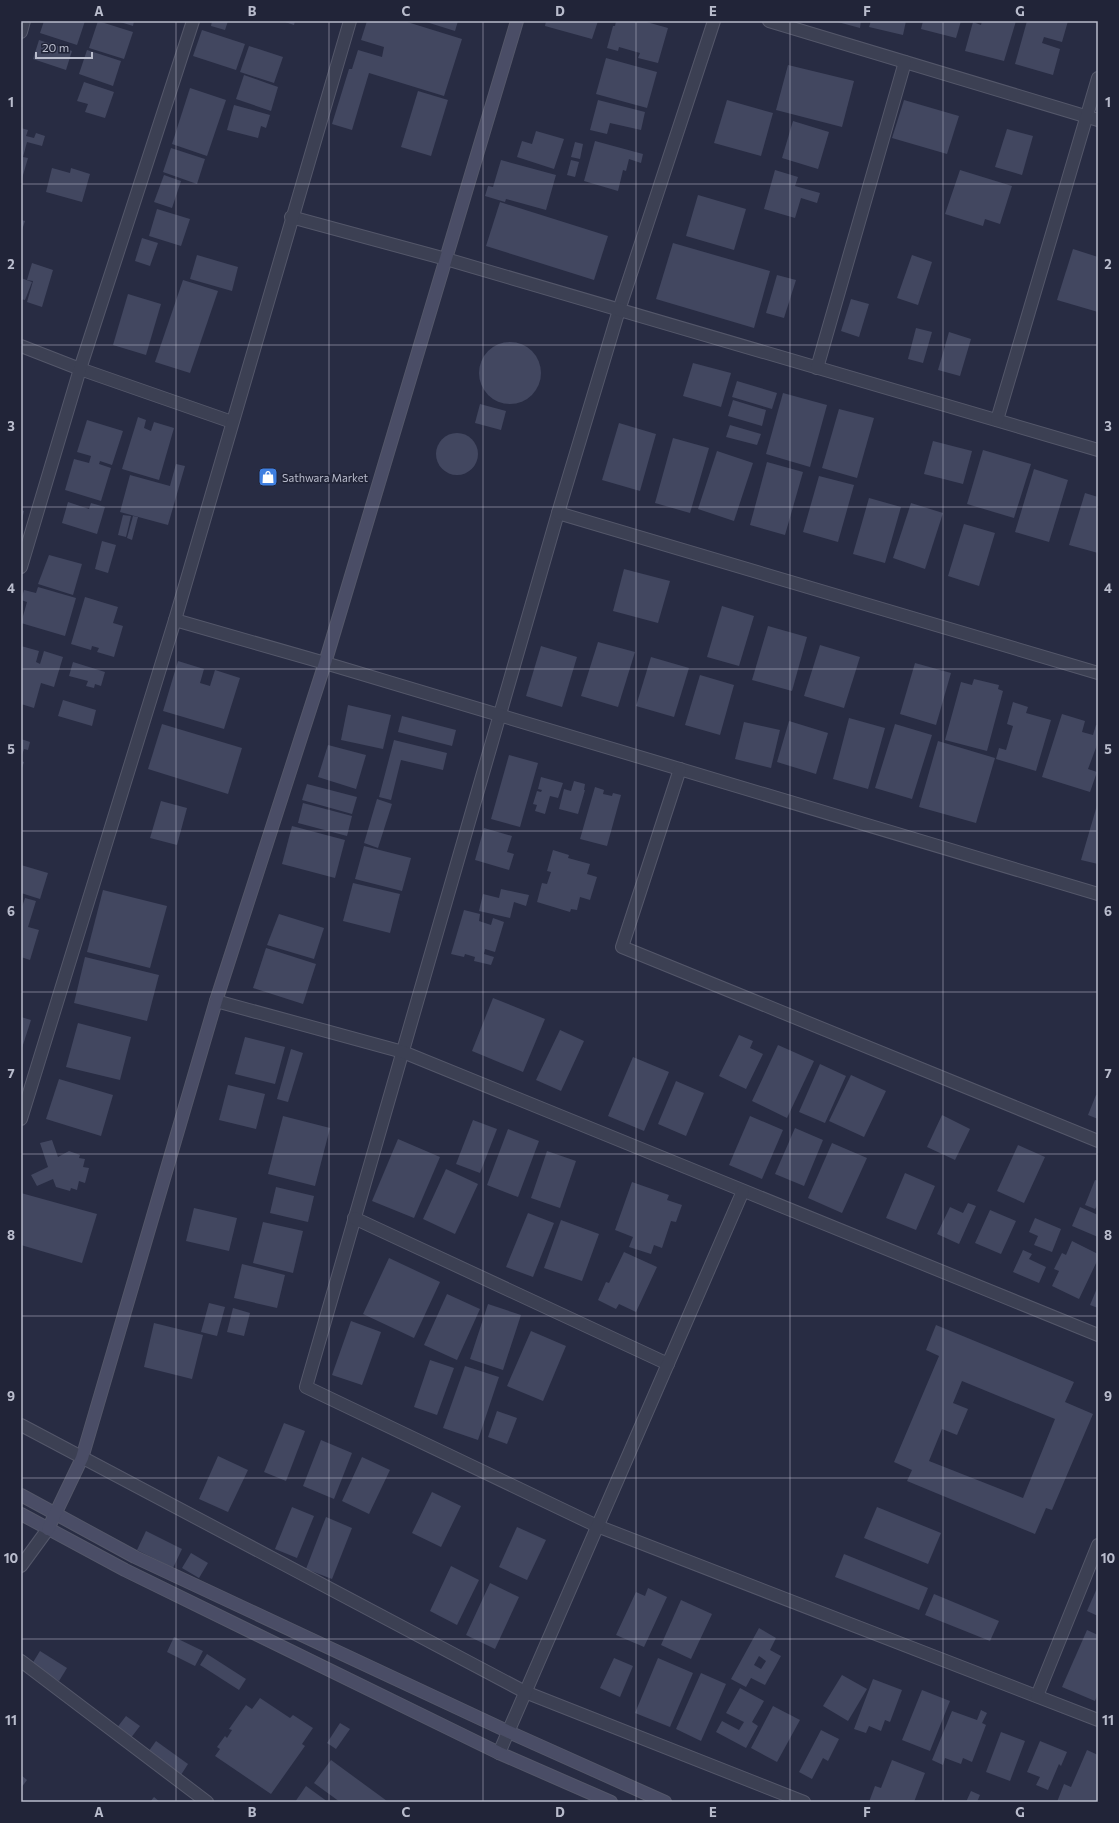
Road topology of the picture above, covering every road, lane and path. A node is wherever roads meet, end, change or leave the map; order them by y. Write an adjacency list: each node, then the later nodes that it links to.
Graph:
1 (24, 21): 7 (street)
2 (193, 21): 16 (street)
3 (350, 21): 11 (street)
4 (517, 21): 12 (street)
5 (714, 21): 13 (street)
6 (769, 21): 8 (street)
7 (21, 32)
8 (905, 62): 10 (street); 15 (street)
9 (1098, 78): 10 (street)
10 (1092, 119): 17 (street)
11 (291, 217): 12 (street); 18 (street)
12 (446, 259): 13 (street); 23 (street)
13 (619, 310): 15 (street); 20 (street)
14 (21, 346): 16 (street)
15 (817, 368): 17 (street)
16 (80, 370): 18 (street); 21 (street)
17 (997, 420): 19 (street)
18 (232, 422): 22 (street)
19 (1098, 450)
20 (558, 513): 24 (street); 25 (street)
21 (21, 567)
22 (175, 620): 23 (street); 30 (street)
23 (324, 663): 25 (street); 28 (street)
24 (1098, 673)
25 (500, 715): 26 (street); 29 (street)
26 (680, 769): 27 (street); 31 (street)
27 (1098, 894)
28 (216, 1001): 29 (street); 37 (street)
29 (403, 1052): 32 (street); 33 (street)
30 (21, 1119)
31 (1098, 1141)
32 (743, 1191): 34 (street); 35 (street)
33 (354, 1218): 35 (street); 41 (street)
34 (1098, 1335)
35 (668, 1364): 41 (street)
36 (21, 1425): 37 (street)
37 (82, 1458): 40 (street); 46 (street)
38 (21, 1495): 40 (street)
39 (21, 1514): 42 (street)
40 (55, 1514): 42 (street); 49 (street)
41 (597, 1526): 46 (street); 47 (street)
42 (48, 1529): 44 (street); 50 (street)
43 (1098, 1545): 47 (street)
44 (21, 1566)
45 (21, 1661): 51 (street)
46 (525, 1692): 49 (street); 54 (street)
47 (1036, 1696): 48 (street)
48 (1098, 1720)
49 (509, 1732): 50 (street); 53 (street)
50 (499, 1753): 52 (street)
51 (207, 1802)
52 (611, 1802)
53 (665, 1802)
54 (804, 1802)

